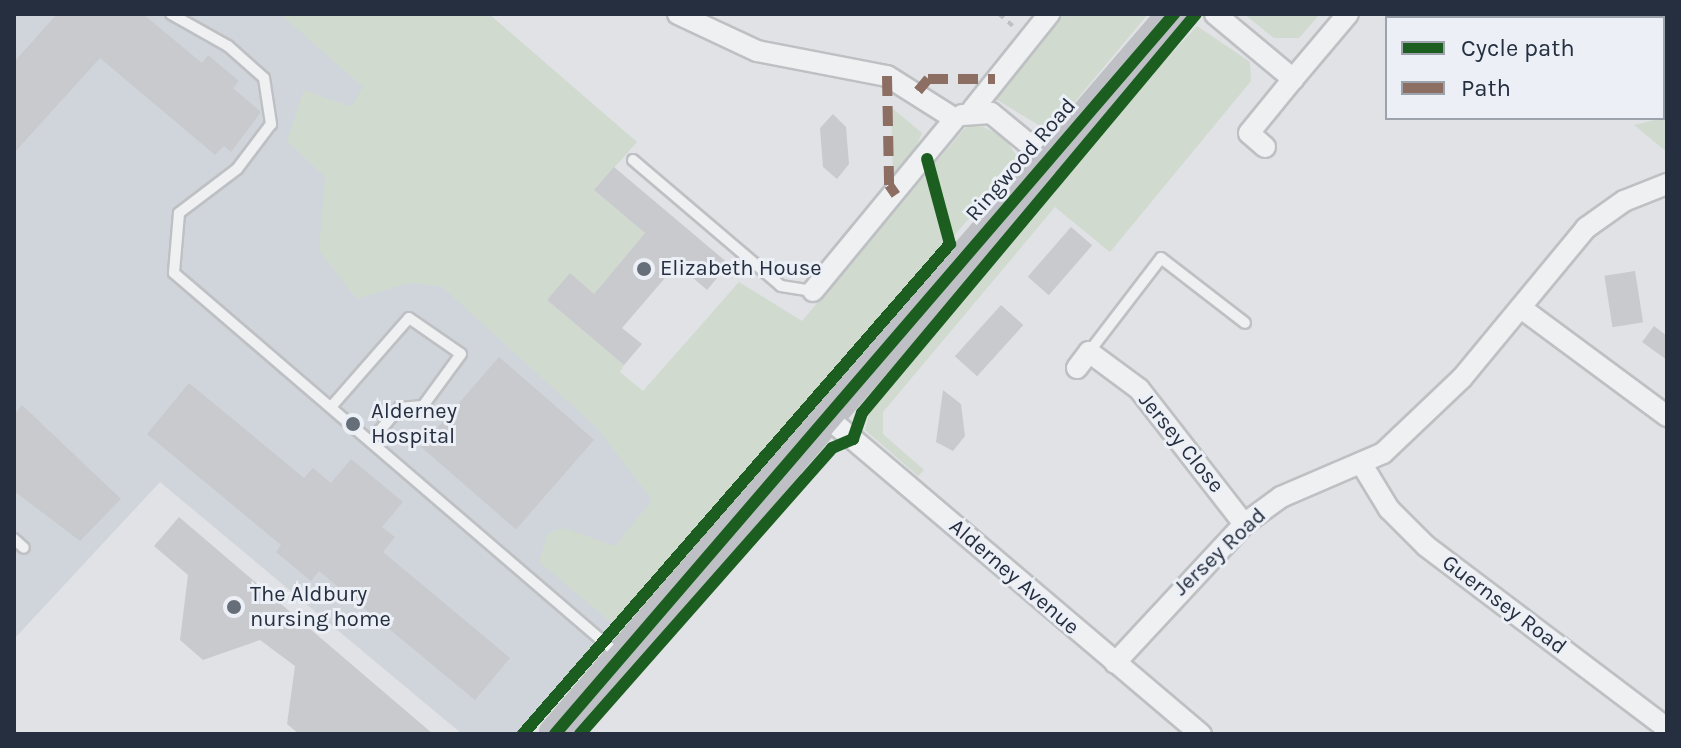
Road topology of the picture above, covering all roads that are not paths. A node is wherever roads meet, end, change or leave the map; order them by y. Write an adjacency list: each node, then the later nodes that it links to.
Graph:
1 (171, 14): 17 (lane)
2 (678, 14): 8 (street)
3 (1049, 14): 8 (street)
4 (1174, 14): 10 (main road, Ringwood Road)
5 (1215, 14): 7 (street)
6 (1348, 14): 7 (street)
7 (1293, 79): 9 (street)
8 (964, 114): 10 (street); 13 (street)
9 (1265, 147)
10 (1047, 159): 19 (main road, Ringwood Road)
11 (633, 160): 13 (lane)
12 (1667, 184): 14 (street, Jersey Road)
13 (813, 291)
14 (1521, 308): 18 (street); 21 (street, Jersey Road)
15 (1245, 323): 16 (lane)
16 (1083, 360): 22 (street, Jersey Close)
17 (331, 407): 20 (lane); 20 (lane)
18 (1667, 416)
19 (828, 418): 25 (main road, Ringwood Road); 26 (street, Alderney Avenue)
20 (371, 441): 25 (lane)
21 (1361, 463): 22 (street, Jersey Road); 27 (street, Guernsey Road)
22 (1244, 524): 26 (street, Jersey Road)
23 (14, 539): 24 (lane)
24 (24, 548)
25 (623, 658): 29 (main road, Ringwood Road)
26 (1115, 663): 28 (street, Alderney Avenue)
27 (1667, 728)
28 (1190, 731)
29 (555, 734)

